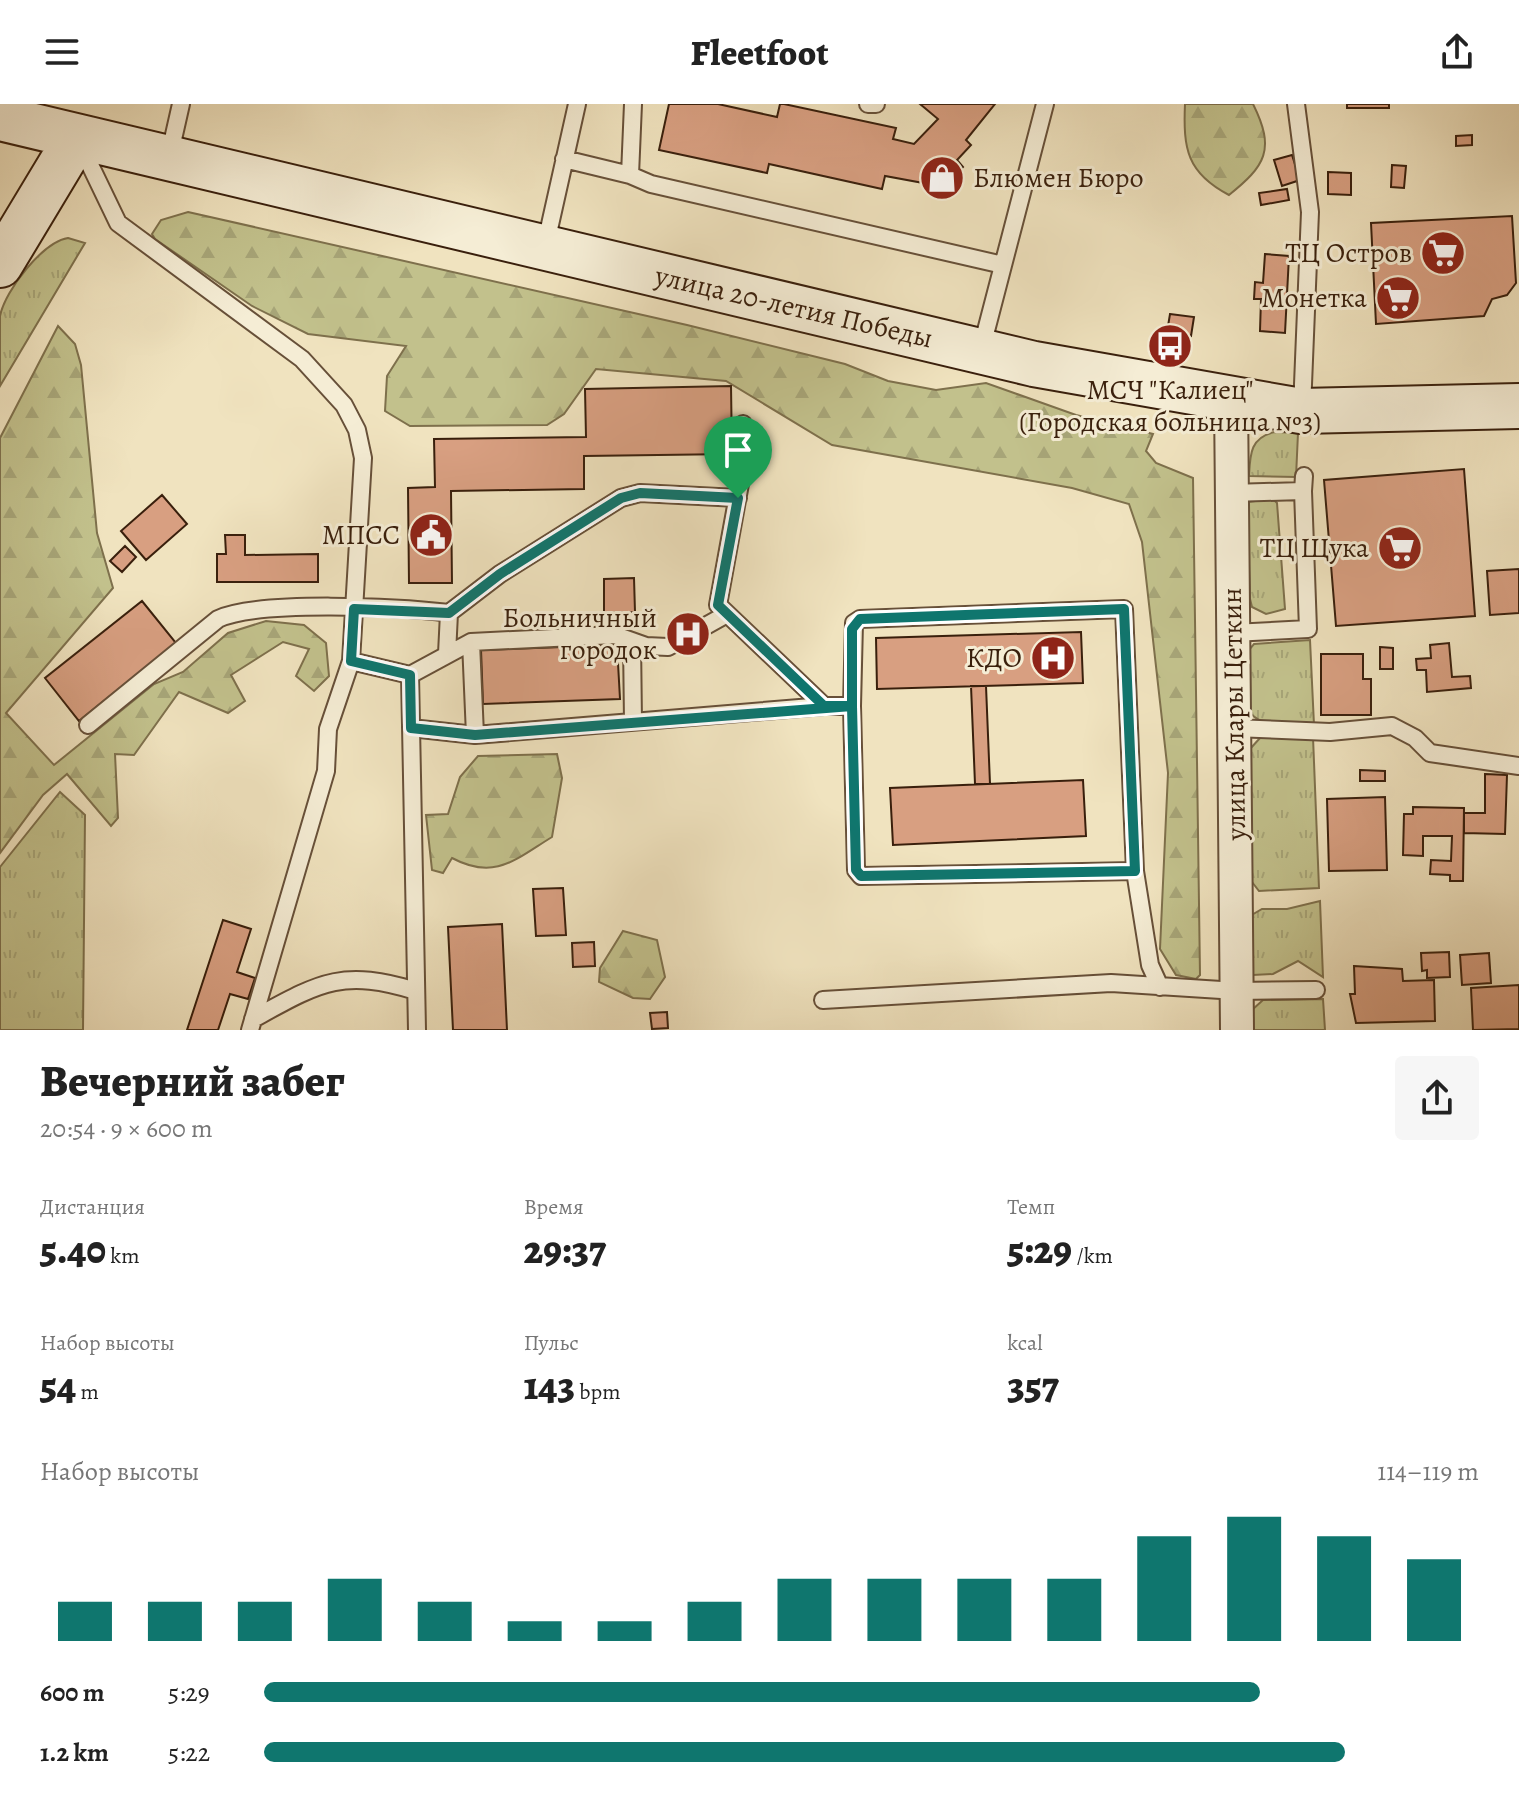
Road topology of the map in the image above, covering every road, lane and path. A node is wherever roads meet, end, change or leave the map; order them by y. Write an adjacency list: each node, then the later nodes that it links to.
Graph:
1 (181, 104): 10 (lane)
2 (577, 104): 11 (lane)
3 (633, 104): 12 (lane)
4 (868, 104): 5 (lane)
5 (876, 104)
6 (1045, 104): 15 (lane)
7 (1296, 104): 19 (lane)
8 (0, 118): 9 (street, улица 20-летия Победы)
9 (77, 137): 10 (street, улица 20-летия Победы); 14 (street); 23 (lane)
10 (168, 159): 13 (street, улица 20-летия Победы)
11 (564, 159): 12 (lane); 13 (lane)
12 (630, 175): 15 (lane)
13 (545, 249): 16 (street, улица 20-летия Победы)
14 (0, 265)
15 (1003, 265): 16 (lane)
16 (981, 351): 17 (street, улица 20-летия Победы)
17 (1231, 398): 19 (street, улица 20-летия Победы); 21 (street, улица Клары Цеткин)
18 (1519, 406): 19 (street, улица 20-летия Победы)
19 (1301, 411)
20 (743, 424): 22 (lane)
21 (1231, 493): 26 (street, улица Клары Цеткин); 26 (lane)
22 (738, 498): 24 (lane); 25 (lane)
23 (354, 609): 24 (lane); 30 (lane); 35 (lane)
24 (449, 613): 29 (lane)
25 (727, 614): 27 (lane); 32 (lane)
26 (1233, 633): 37 (street, улица Клары Цеткин)
27 (632, 641): 28 (lane); 34 (lane)
28 (471, 642): 29 (lane); 38 (lane)
29 (447, 654): 31 (lane)
30 (351, 661): 31 (lane); 46 (lane)
31 (410, 675): 36 (lane)
32 (824, 706): 33 (lane); 34 (lane)
33 (852, 706): 40 (lane); 40 (lane)
34 (633, 722): 38 (lane)
35 (88, 725)
36 (411, 728): 38 (lane); 43 (lane)
37 (1234, 728): 39 (lane); 44 (street, улица Клары Цеткин)
38 (475, 735)
39 (1519, 766)
40 (1135, 871): 41 (lane)
41 (1160, 987): 44 (lane); 45 (lane)
42 (1316, 990): 44 (lane)
43 (416, 991): 46 (lane); 47 (lane)
44 (1237, 991): 48 (street, улица Клары Цеткин)
45 (823, 1000)
46 (252, 1024)
47 (417, 1030)
48 (1237, 1030)

